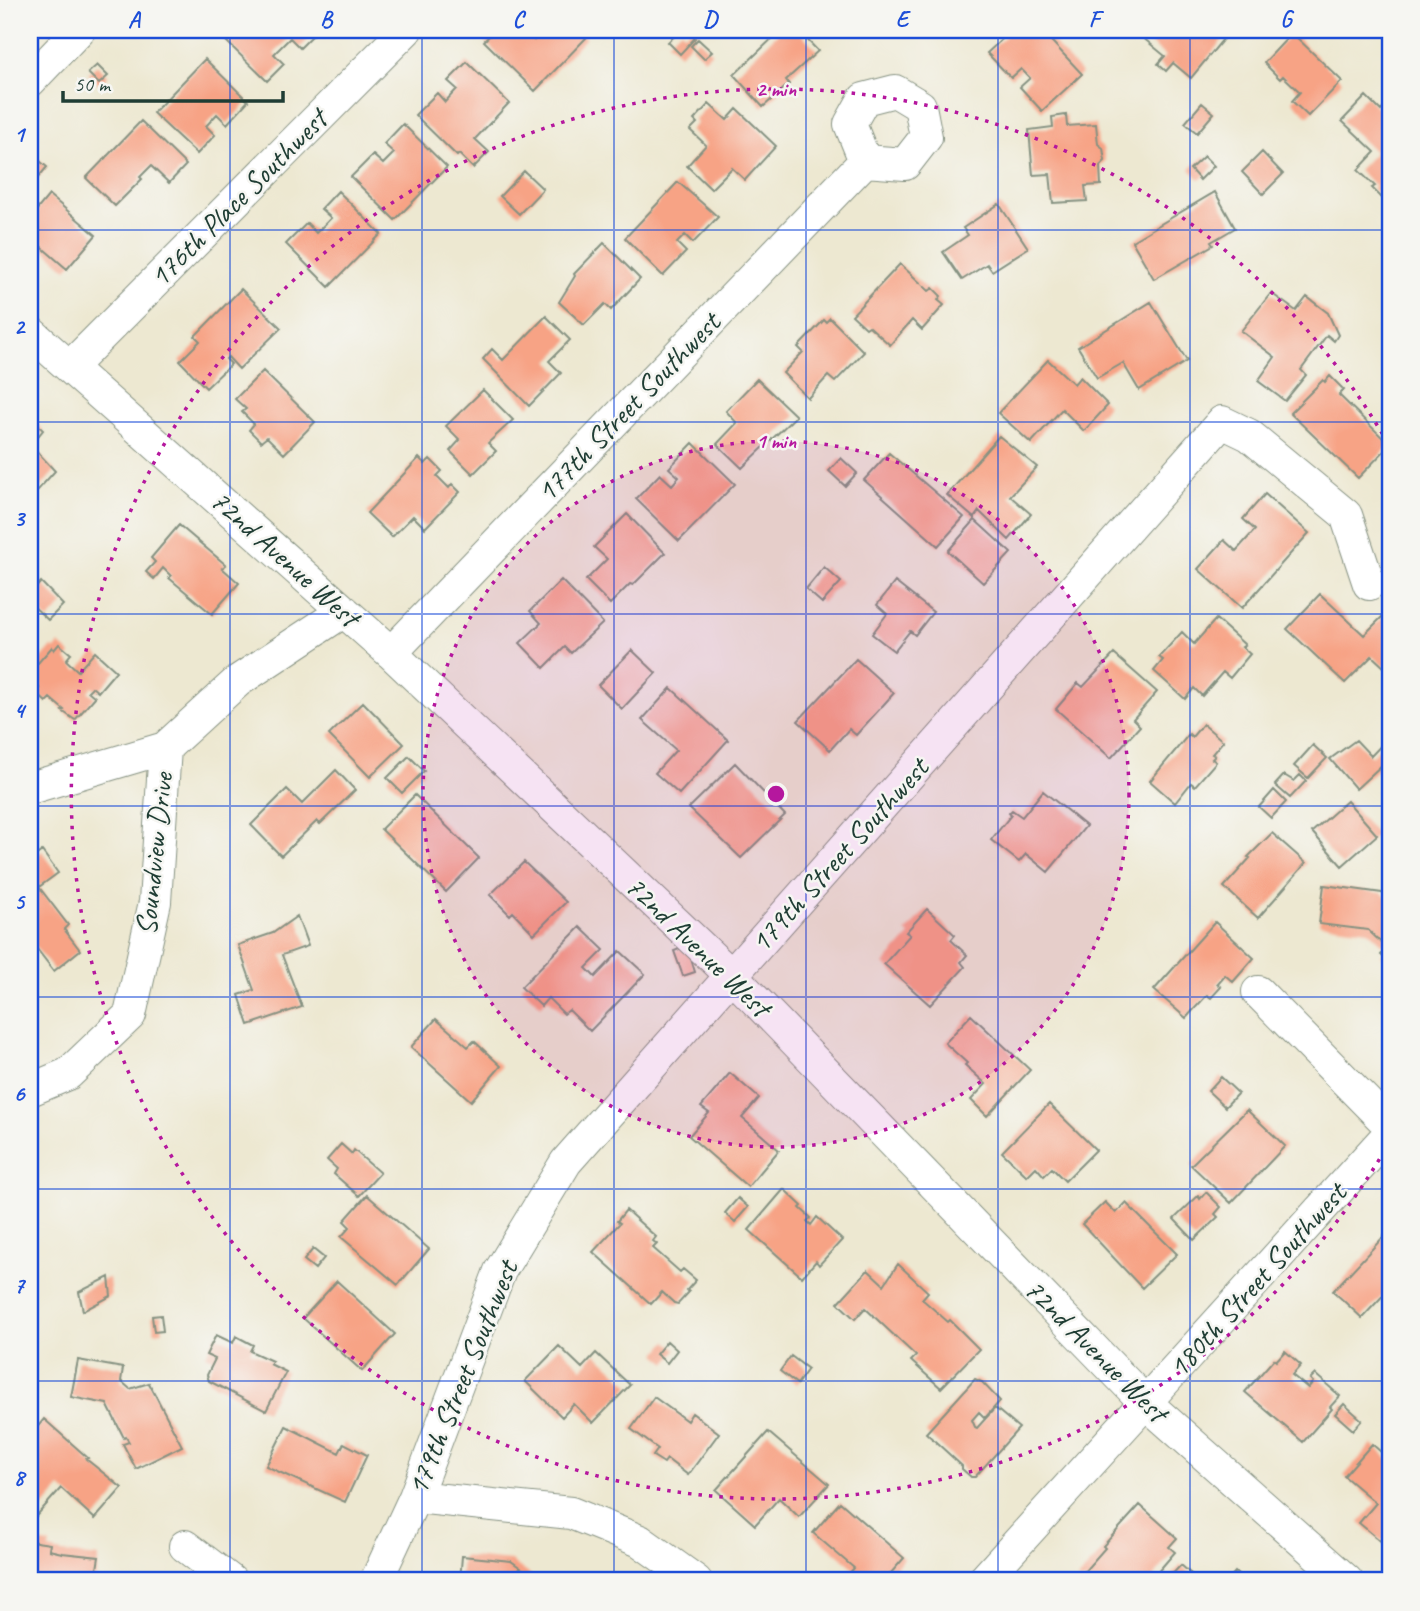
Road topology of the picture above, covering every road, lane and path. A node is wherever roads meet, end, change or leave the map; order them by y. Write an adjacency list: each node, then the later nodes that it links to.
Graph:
1 (79, 30): 3 (street)
2 (406, 30): 6 (street, 176th Place Southwest)
3 (30, 81)
4 (865, 161): 9 (street, 177th Street Southwest)
5 (30, 332): 6 (street, 72nd Avenue West)
6 (71, 366): 8 (street, 72nd Avenue West)
7 (1369, 584): 12 (street, 179th Street Southwest)
8 (344, 611): 9 (street, 72nd Avenue West); 10 (street, Soundview Drive)
9 (391, 653): 12 (street, 72nd Avenue West)
10 (165, 748): 11 (street); 14 (street, Soundview Drive)
11 (30, 788)
12 (732, 976): 17 (street, 72nd Avenue West); 18 (street, 179th Street Southwest)
13 (1258, 992): 15 (street)
14 (30, 1090)
15 (1390, 1126)
16 (1390, 1133): 17 (street, 180th Street Southwest)
17 (1146, 1403): 23 (street, 180th Street Southwest); 24 (street, 72nd Avenue West)
18 (415, 1497): 21 (street, 179th Street Southwest); 22 (street)
19 (185, 1546): 20 (street)
20 (231, 1581)
21 (376, 1581)
22 (696, 1581)
23 (983, 1581)
24 (1347, 1581)

